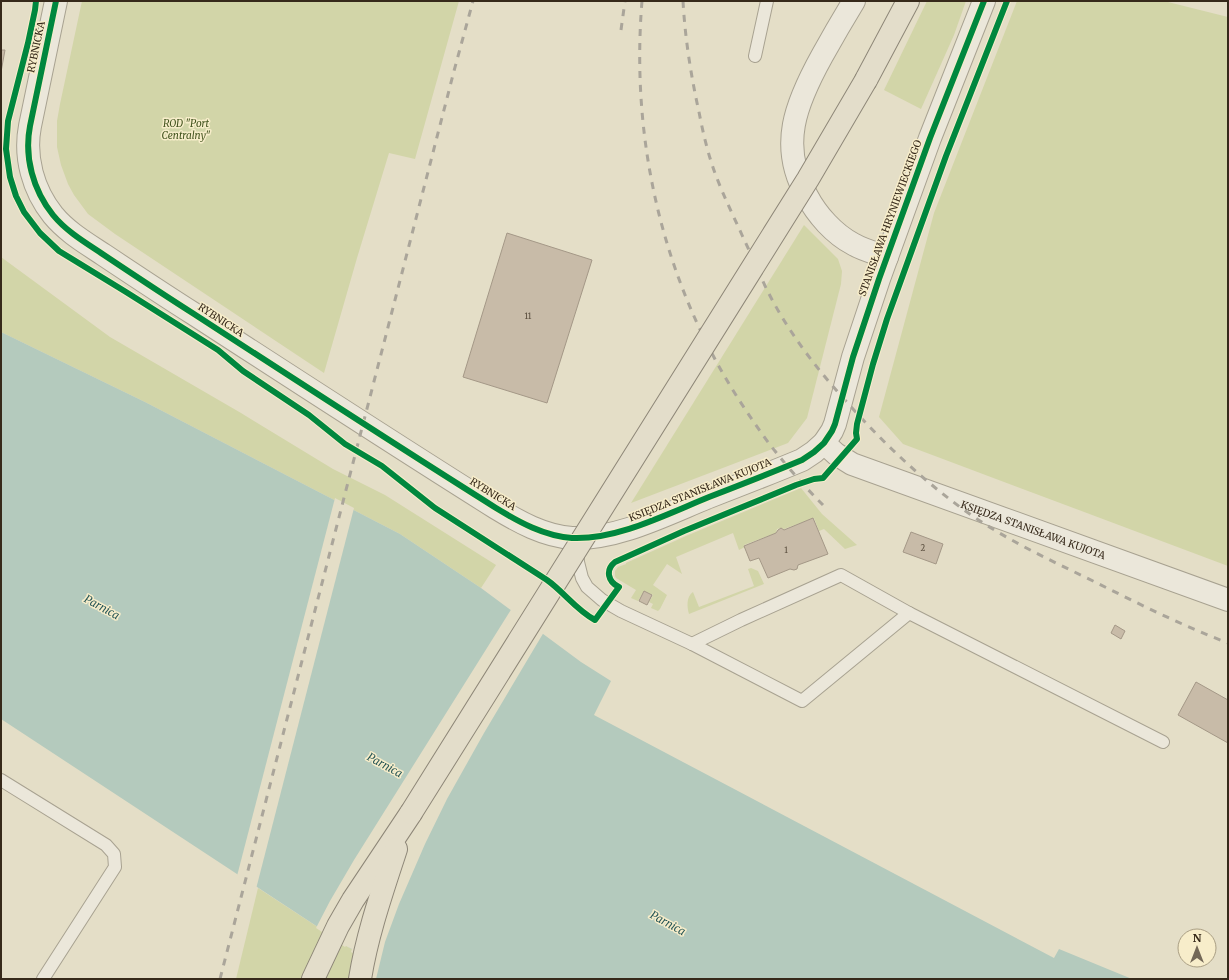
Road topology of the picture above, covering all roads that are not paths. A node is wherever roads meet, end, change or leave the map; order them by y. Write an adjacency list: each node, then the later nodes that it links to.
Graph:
1 (56, 1): 9 (street, RYBNICKA)
2 (767, 1): 6 (lane)
3 (854, 1): 7 (street, STANISŁAWA HRYNIEWIECKIEGO)
4 (908, 1): 15 (main road, bridge)
5 (984, 1): 7 (street, STANISŁAWA HRYNIEWIECKIEGO)
6 (755, 56)
7 (887, 257): 8 (street, STANISŁAWA HRYNIEWIECKIEGO)
8 (824, 443): 9 (street, KSIĘDZA STANISŁAWA KUJOTA); 10 (street, KSIĘDZA STANISŁAWA KUJOTA)
9 (577, 538): 12 (lane)
10 (1228, 600)
11 (909, 613): 12 (lane); 12 (lane); 13 (lane)
12 (692, 644)
13 (1163, 742)
14 (1, 780): 16 (lane)
15 (411, 813): 17 (main road); 18 (main road)
16 (43, 979)
17 (313, 979)
18 (360, 979)

